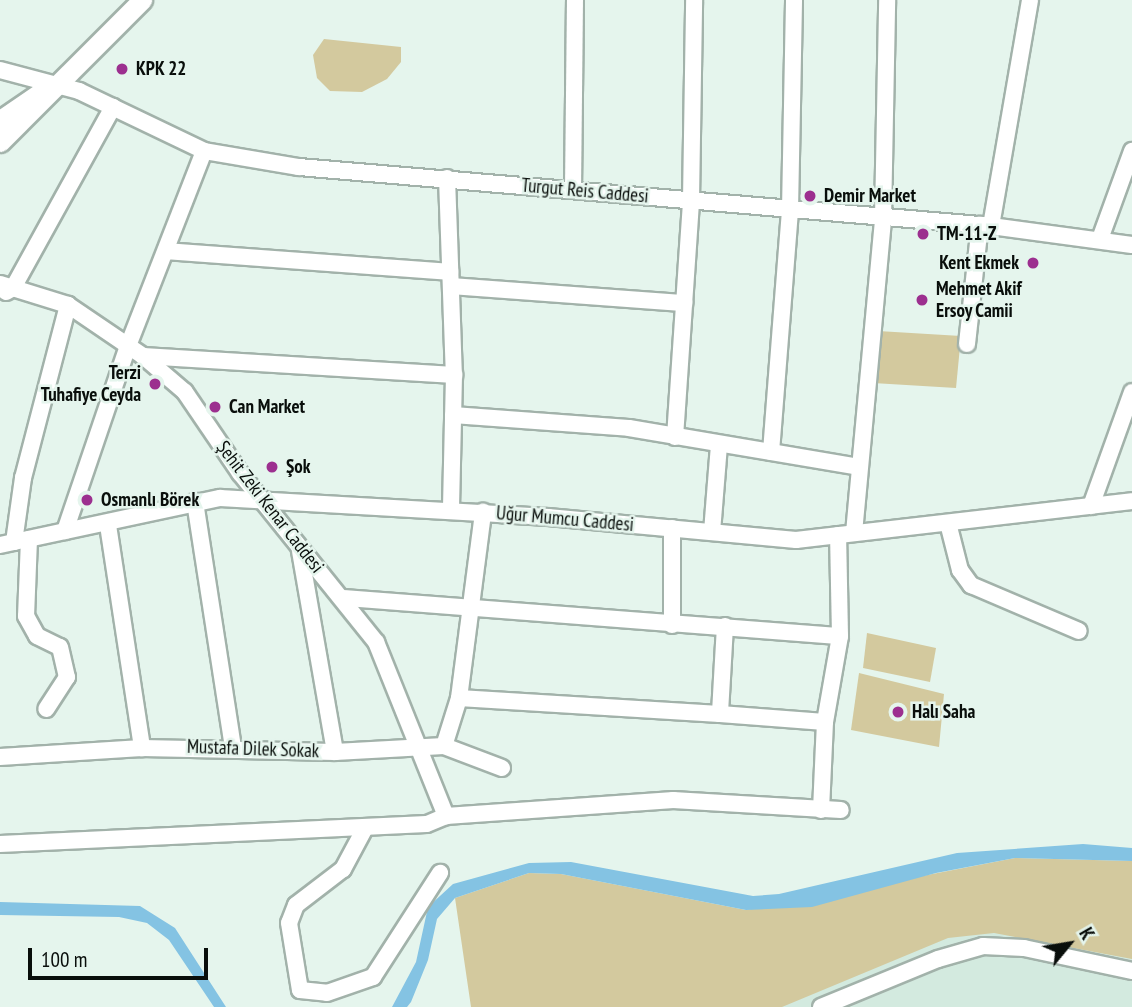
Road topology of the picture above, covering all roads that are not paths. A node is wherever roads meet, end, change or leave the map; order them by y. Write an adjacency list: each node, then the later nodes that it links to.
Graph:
1 (142, 0): 8 (main road)
2 (575, 0): 15 (street)
3 (694, 0): 16 (street)
4 (794, 0): 17 (street)
5 (887, 0): 18 (street)
6 (1030, 0): 19 (street)
7 (0, 70): 8 (street, Turgut Reis Caddesi)
8 (51, 86): 9 (street, Turgut Reis Caddesi); 10 (main road); 11 (main road)
9 (113, 107): 12 (street, Turgut Reis Caddesi); 24 (street)
10 (0, 120)
11 (0, 142)
12 (204, 151): 14 (street, Turgut Reis Caddesi); 22 (street)
13 (1132, 151): 20 (street)
14 (447, 178): 15 (street, Turgut Reis Caddesi); 23 (street)
15 (573, 190): 16 (street, Turgut Reis Caddesi)
16 (691, 200): 17 (street, Turgut Reis Caddesi); 25 (street)
17 (790, 210): 18 (street, Turgut Reis Caddesi); 35 (street)
18 (883, 218): 19 (street, Turgut Reis Caddesi); 36 (street)
19 (986, 225): 20 (street, Turgut Reis Caddesi); 27 (street)
20 (1100, 239): 21 (street, Turgut Reis Caddesi)
21 (1132, 245)
22 (166, 251): 23 (street); 28 (street)
23 (451, 279): 25 (street); 30 (street)
24 (4, 289): 26 (street, Şehit Zeki Kenar Caddesi)
25 (684, 303): 33 (street)
26 (68, 305): 28 (street, Şehit Zeki Kenar Caddesi); 49 (street)
27 (968, 344)
28 (128, 346): 29 (street, Şehit Zeki Kenar Caddesi); 46 (street)
29 (143, 356): 30 (street); 37 (street, Şehit Zeki Kenar Caddesi)
30 (454, 375): 32 (street)
31 (1132, 392): 40 (street)
32 (453, 415): 33 (street); 41 (street)
33 (675, 437): 34 (street)
34 (719, 445): 35 (street); 47 (street)
35 (771, 452): 36 (street)
36 (859, 467): 48 (street)
37 (262, 499): 39 (street, Uğur Mumcu Caddesi); 41 (street, Uğur Mumcu Caddesi); 50 (street, Şehit Zeki Kenar Caddesi)
38 (1132, 501): 40 (street, Uğur Mumcu Caddesi)
39 (195, 502): 44 (street, Uğur Mumcu Caddesi); 61 (street)
40 (1091, 506): 43 (street, Uğur Mumcu Caddesi)
41 (451, 510): 42 (street, Uğur Mumcu Caddesi)
42 (484, 512): 45 (street, Uğur Mumcu Caddesi); 52 (street)
43 (948, 523): 48 (street, Uğur Mumcu Caddesi); 55 (street)
44 (108, 526): 46 (street, Uğur Mumcu Caddesi); 64 (street)
45 (672, 528): 47 (street, Uğur Mumcu Caddesi); 53 (street)
46 (65, 531): 49 (street, Uğur Mumcu Caddesi)
47 (712, 532): 48 (street, Uğur Mumcu Caddesi)
48 (846, 534): 56 (street)
49 (15, 542): 58 (street)
50 (299, 546): 51 (street, Şehit Zeki Kenar Caddesi); 65 (street)
51 (345, 598): 52 (street); 62 (street, Şehit Zeki Kenar Caddesi)
52 (475, 607): 53 (street); 57 (street)
53 (673, 625): 54 (street)
54 (725, 626): 56 (street); 59 (street)
55 (1079, 631)
56 (840, 636): 60 (street)
57 (459, 698): 59 (street); 63 (street)
58 (46, 709)
59 (720, 714): 60 (street)
60 (825, 722): 68 (street)
61 (233, 747): 64 (street, Mustafa Dilek Sokak); 65 (street, Mustafa Dilek Sokak)
62 (421, 747): 63 (street, Mustafa Dilek Sokak); 65 (street, Mustafa Dilek Sokak); 70 (street, Şehit Zeki Kenar Caddesi)
63 (444, 747): 67 (street, Mustafa Dilek Sokak)
64 (142, 748): 66 (street, Mustafa Dilek Sokak)
65 (335, 752)
66 (0, 757)
67 (502, 768)
68 (821, 810): 69 (street); 70 (street)
69 (841, 810)
70 (446, 816): 71 (street)
71 (365, 828): 72 (street); 73 (street)
72 (0, 844)
73 (440, 873)
74 (1132, 971): 75 (street)
75 (821, 1007)

